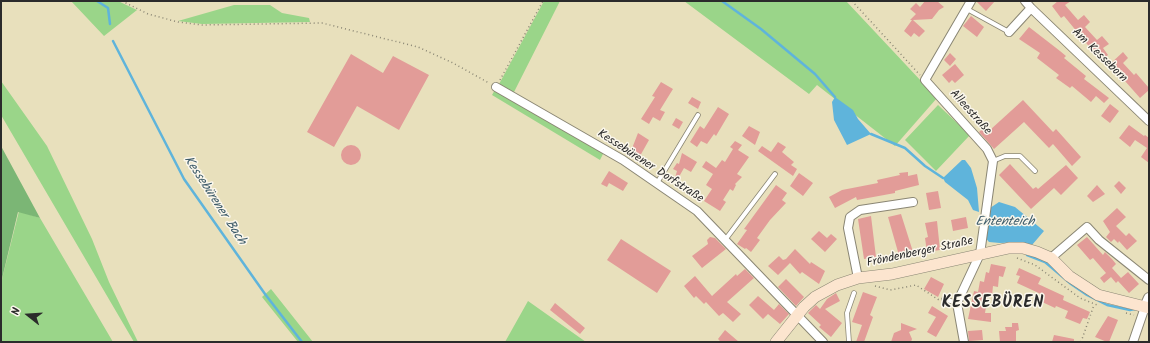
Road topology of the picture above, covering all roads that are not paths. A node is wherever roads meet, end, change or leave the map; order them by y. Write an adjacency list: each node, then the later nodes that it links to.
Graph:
1 (1025, 1): 3 (street, Am Kesseborn)
2 (969, 5): 4 (lane); 8 (street, Alleestraße)
3 (1031, 8): 4 (street); 7 (street, Am Kesseborn)
4 (1009, 32)
5 (496, 87): 11 (street, Kessebürener Dorfstraße)
6 (698, 115): 11 (lane)
7 (1149, 121)
8 (993, 161): 9 (lane); 14 (street)
9 (1036, 171)
10 (774, 174): 13 (lane)
11 (657, 183): 13 (street, Kessebürener Dorfstraße)
12 (913, 202): 16 (street)
13 (725, 240): 22 (street, Kessebürener Dorfstraße)
14 (980, 254): 15 (main road, Fröndenberger Straße); 16 (main road, Fröndenberger Straße); 20 (street)
15 (1050, 258): 17 (street); 21 (main road, Fröndenberger Straße)
16 (862, 278): 22 (main road, Fröndenberger Straße)
17 (1149, 280)
18 (854, 294): 25 (lane)
19 (944, 299): 20 (lane)
20 (957, 303): 26 (street)
21 (1146, 308): 27 (street)
22 (796, 316): 23 (main road, Fröndenberger Straße); 24 (street, Kessebürener Dorfstraße)
23 (776, 342)
24 (823, 342)
25 (849, 342)
26 (964, 342)
27 (1133, 342)

